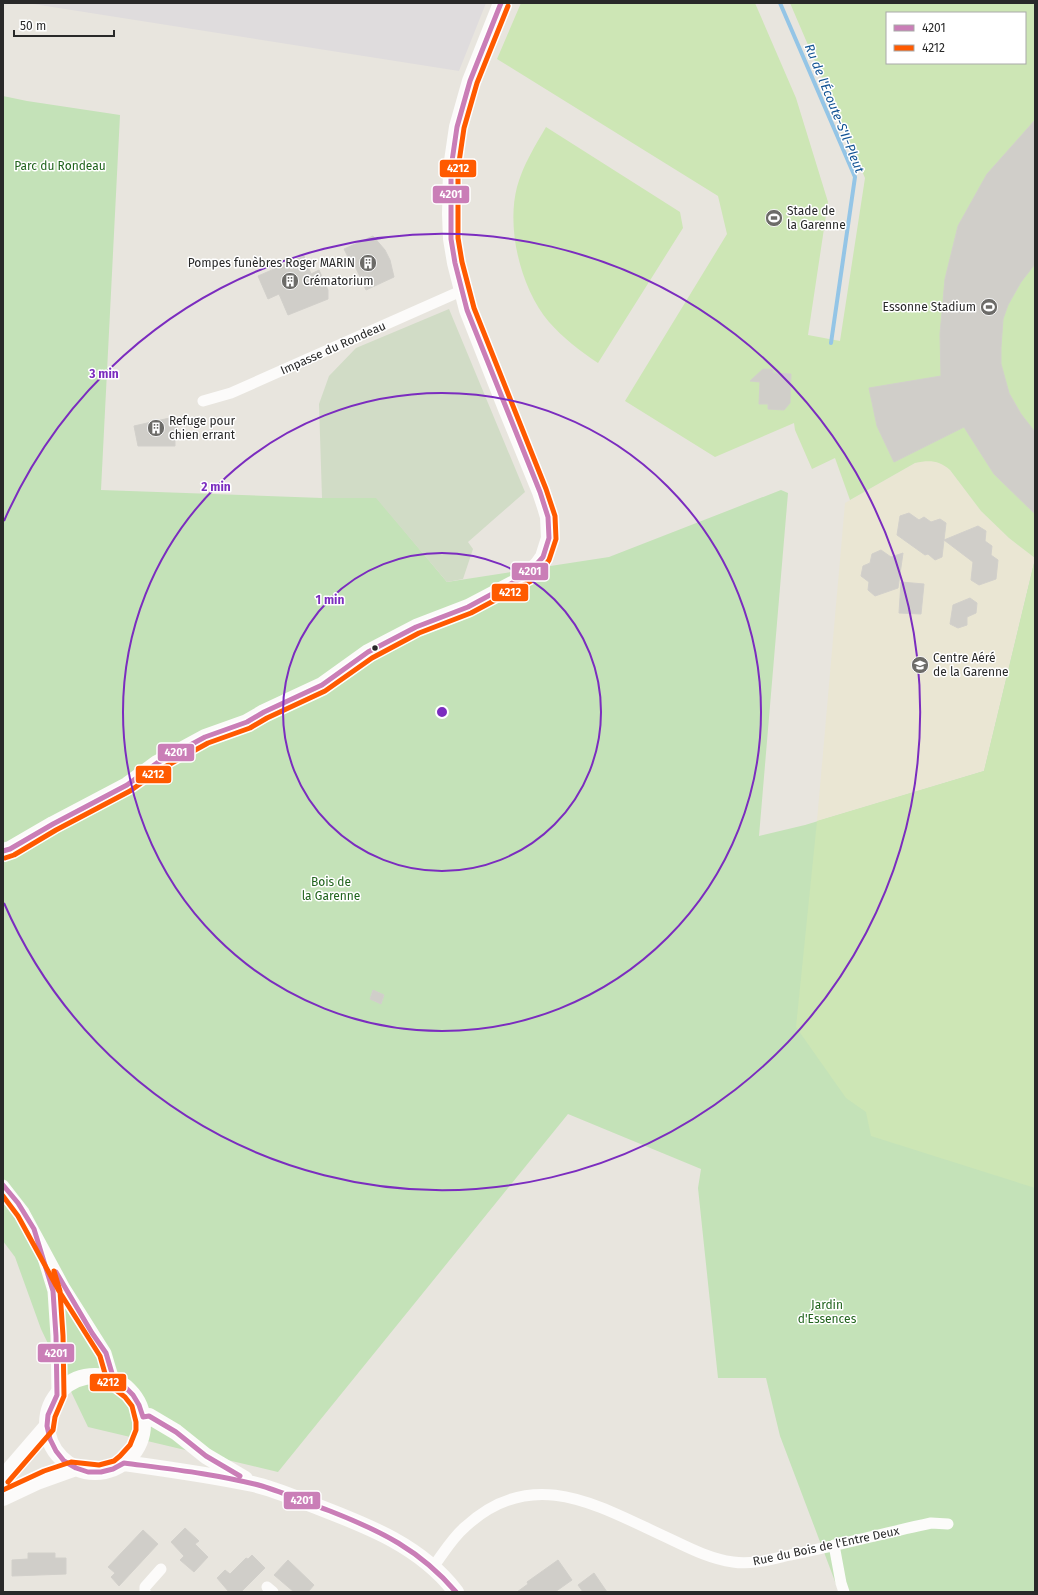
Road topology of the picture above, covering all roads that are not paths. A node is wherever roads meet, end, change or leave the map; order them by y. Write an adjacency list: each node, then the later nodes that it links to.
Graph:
1 (501, 3): 2 (street)
2 (461, 291): 3 (street, Impasse du Rondeau); 4 (street)
3 (203, 401)
4 (3, 851)
5 (3, 1185): 6 (street)
6 (34, 1229): 7 (street); 8 (street)
7 (114, 1380): 8 (street); 9 (street)
8 (57, 1395): 10 (street)
9 (143, 1417): 11 (street); 14 (street)
10 (47, 1426): 12 (street); 13 (street)
11 (124, 1463): 12 (street); 14 (street)
12 (76, 1468): 15 (street)
13 (3, 1477)
14 (254, 1484): 18 (street)
15 (3, 1498)
16 (948, 1524): 17 (street, Rue du Bois de l'Entre Deux)
17 (834, 1546): 18 (street, Rue du Bois de l'Entre Deux); 22 (street)
18 (433, 1567): 21 (street)
19 (161, 1568): 20 (street)
20 (145, 1592)
21 (456, 1592)
22 (844, 1592)

